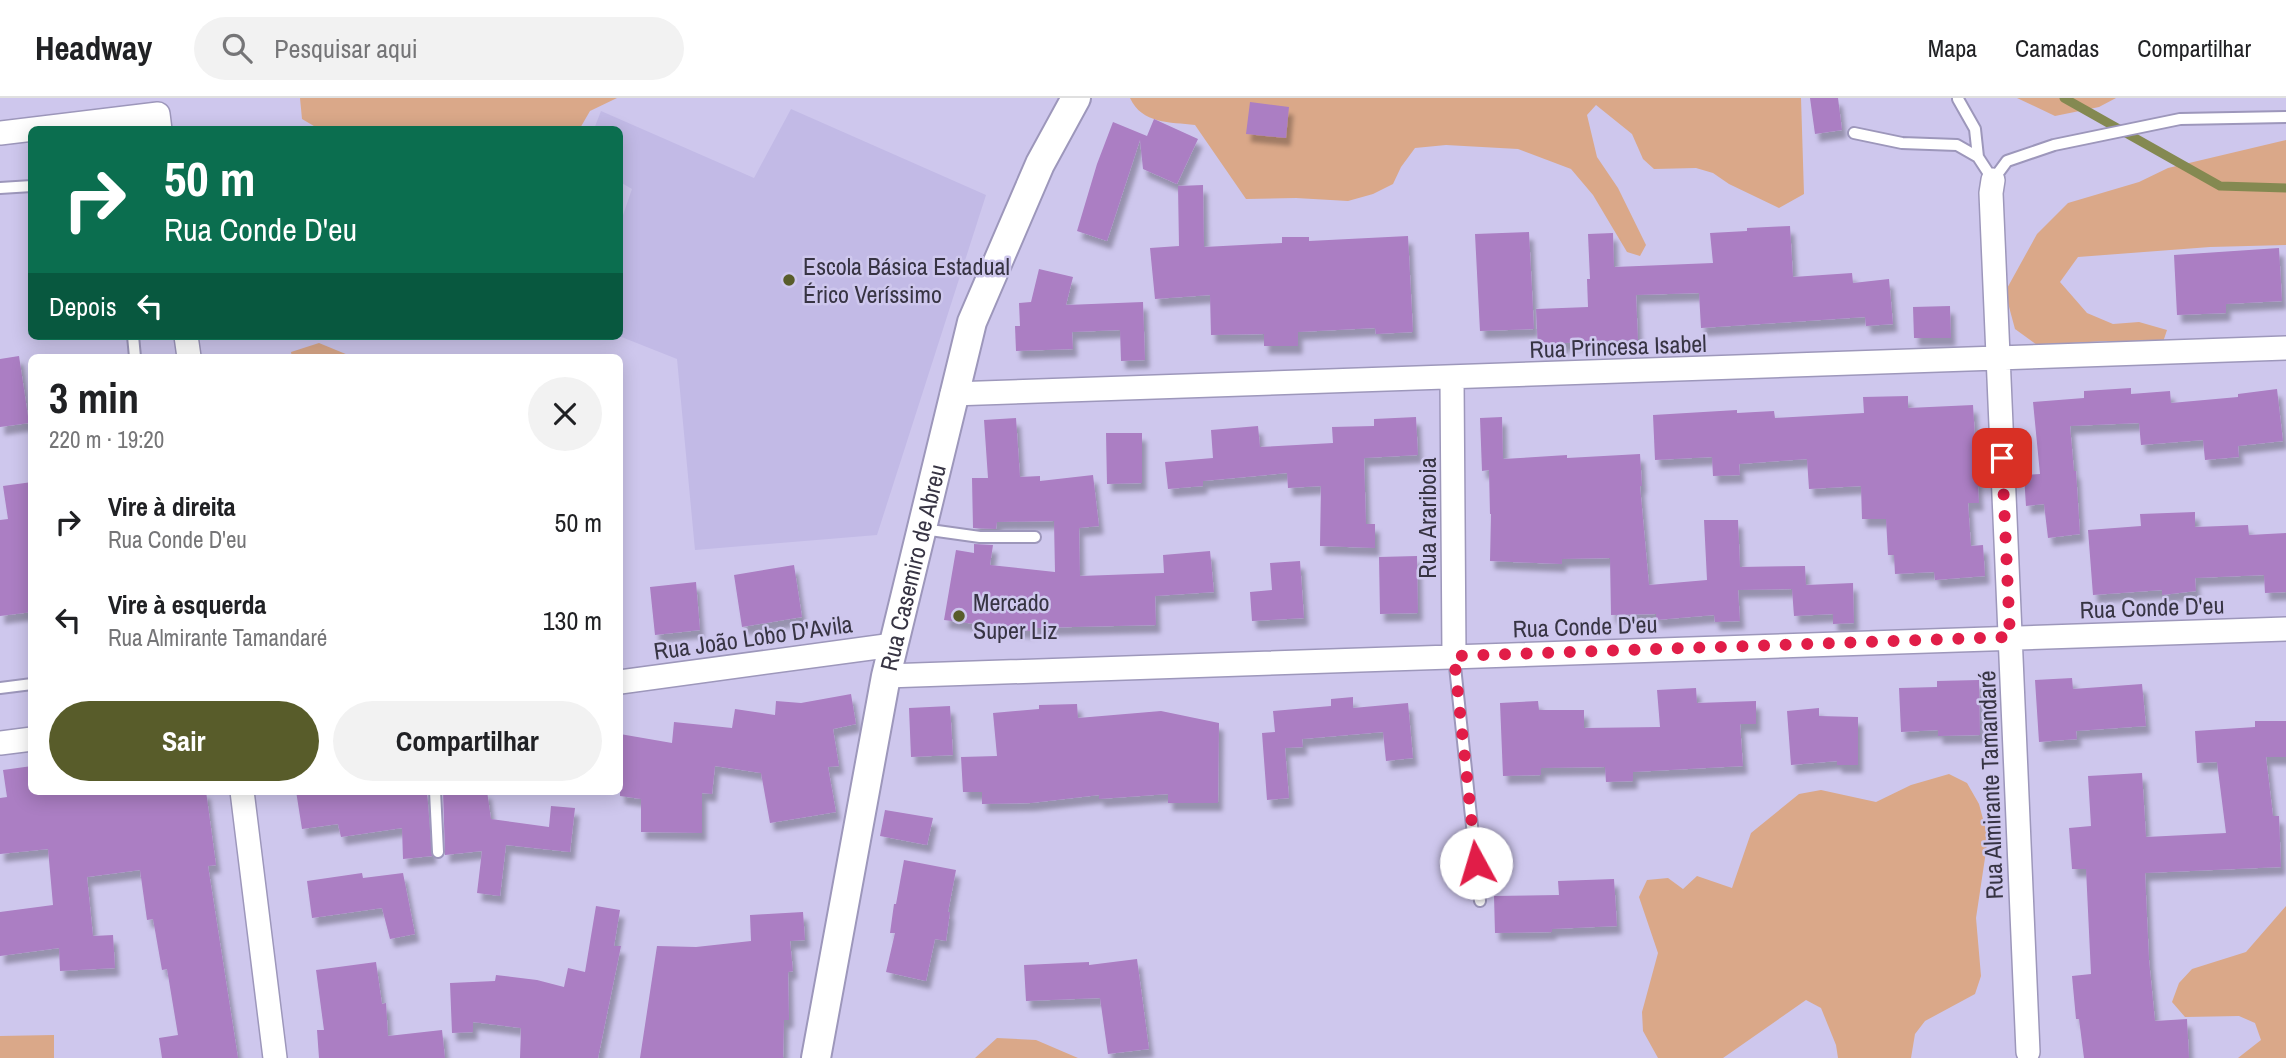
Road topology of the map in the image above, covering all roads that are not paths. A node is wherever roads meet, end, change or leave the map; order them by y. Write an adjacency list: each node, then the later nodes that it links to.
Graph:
1 (1076, 98): 16 (street, Rua Casemiro de Abreu)
2 (1958, 99): 9 (lane)
3 (2286, 117): 10 (lane)
4 (159, 122): 5 (street)
5 (95, 126)
6 (28, 130): 7 (street)
7 (0, 132)
8 (1854, 134): 9 (lane)
9 (1978, 158): 10 (lane)
10 (1993, 180): 14 (street, Rua Almirante Tamandaré)
11 (28, 186): 12 (lane)
12 (0, 188)
13 (2286, 348): 14 (street, Rua Princesa Isabel)
14 (1998, 356): 15 (street, Rua Princesa Isabel); 20 (street, Rua Almirante Tamandaré)
15 (1452, 379): 16 (street, Rua Princesa Isabel); 22 (street, Rua Arariboia)
16 (952, 394): 17 (street, Rua Casemiro de Abreu)
17 (920, 529): 18 (lane); 21 (street, Rua Casemiro de Abreu)
18 (1035, 537)
19 (2286, 629): 20 (street, Rua Conde D'eu)
20 (2010, 637): 22 (street, Rua Conde D'eu); 33 (street, Rua Almirante Tamandaré)
21 (893, 645): 23 (street, Rua Casemiro de Abreu); 24 (street, Rua João Lobo D'Avila)
22 (1454, 656): 23 (street, Rua Conde D'eu); 32 (lane)
23 (886, 676): 35 (street, Rua Casemiro de Abreu)
24 (623, 682)
25 (28, 684): 26 (lane)
26 (0, 688)
27 (28, 740): 28 (street)
28 (0, 743)
29 (242, 795): 34 (street)
30 (435, 795): 31 (lane)
31 (438, 852)
32 (1480, 901)
33 (2028, 1052)
34 (275, 1058)
35 (816, 1058)

